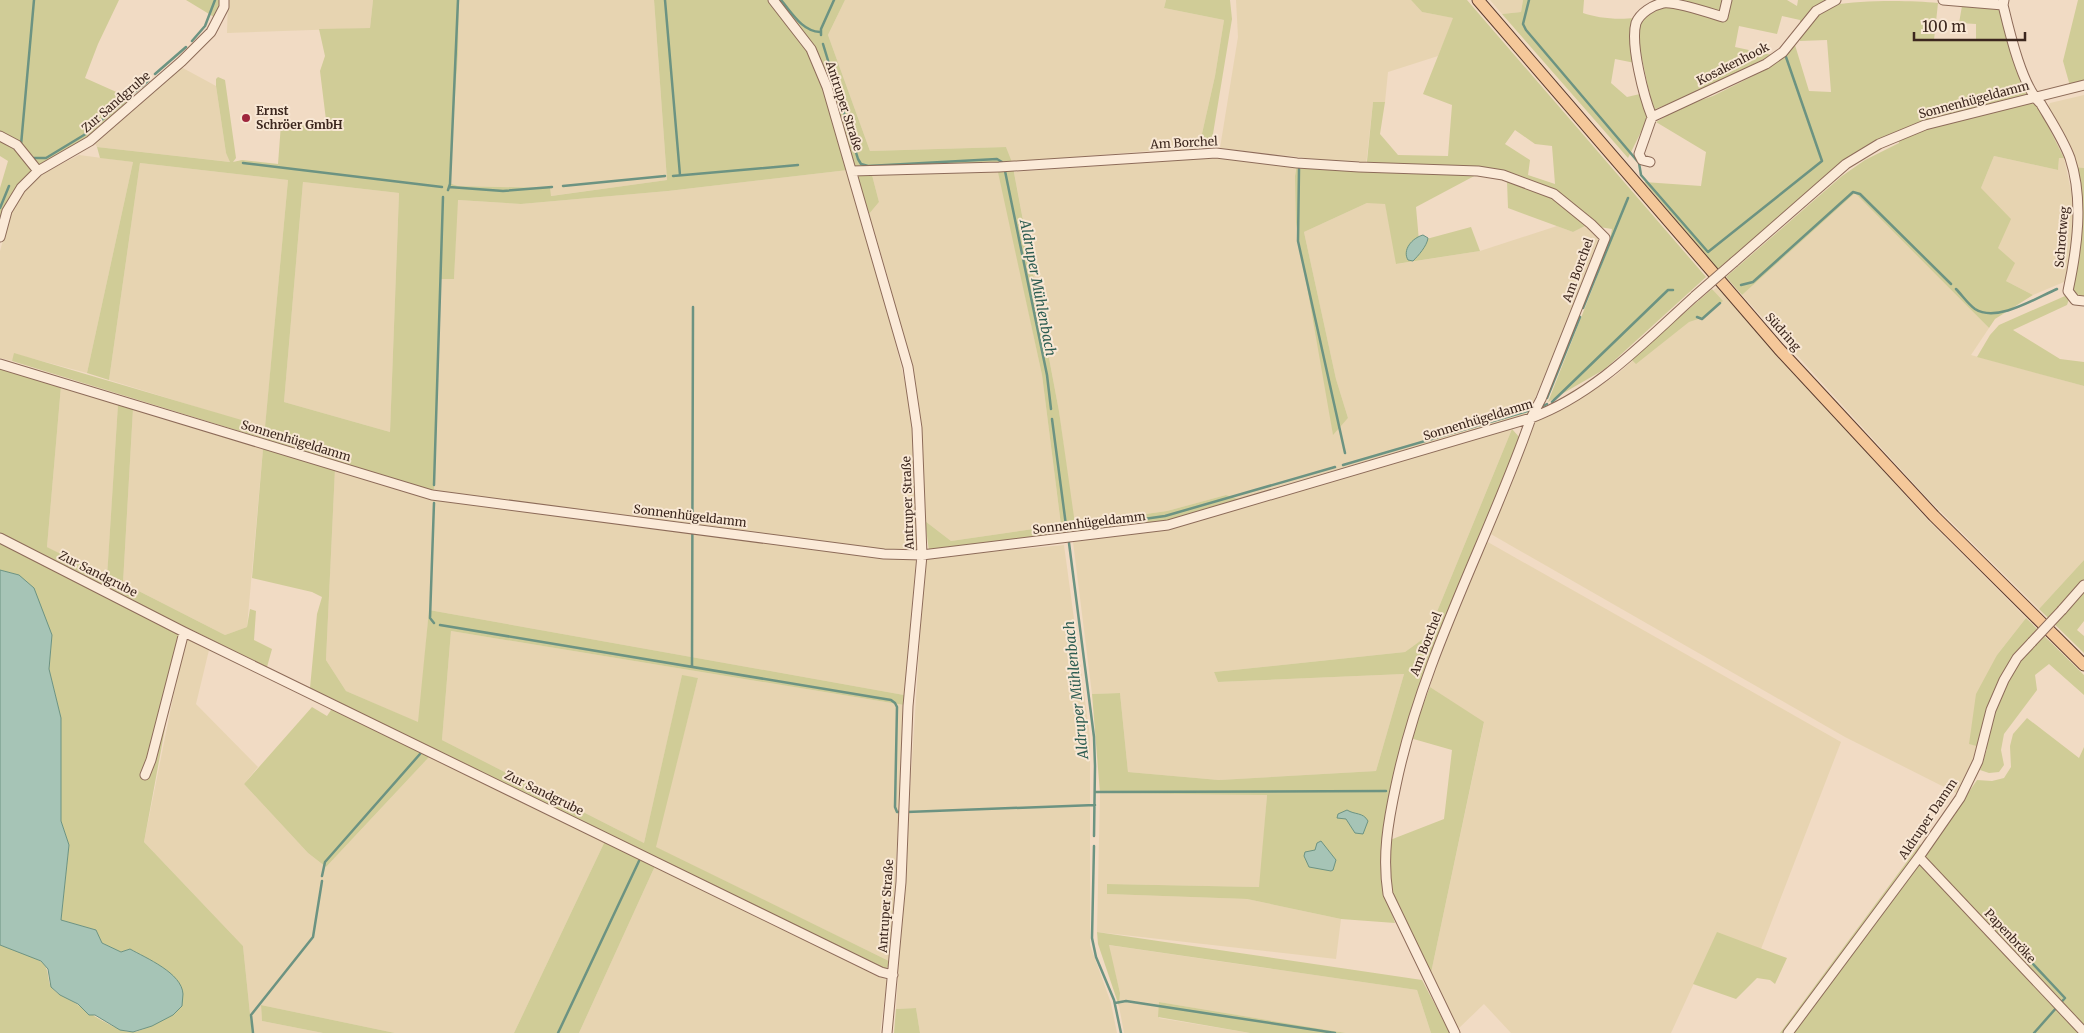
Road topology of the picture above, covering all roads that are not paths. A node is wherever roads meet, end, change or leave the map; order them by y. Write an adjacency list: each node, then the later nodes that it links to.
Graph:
1 (224, 0): 13 (street, Zur Sandgrube)
2 (772, 0): 14 (street, Antruper Straße)
3 (1478, 0): 23 (main road, Südring)
4 (1726, 0): 10 (street)
5 (1836, 0): 10 (street, Kosakenhook)
6 (1943, 0): 7 (street)
7 (2004, 2): 9 (street, Schrotweg)
8 (2084, 85): 9 (street, Sonnenhügeldamm)
9 (2034, 98): 16 (street, Schrotweg); 18 (street, Sonnenhügeldamm, bridge)
10 (1652, 118): 12 (street)
11 (0, 136): 13 (street)
12 (1650, 162)
13 (38, 171): 15 (street, Zur Sandgrube)
14 (852, 172): 18 (street, Am Borchel); 20 (street, Antruper Straße)
15 (0, 237)
16 (2084, 301)
17 (0, 364): 20 (street, Sonnenhügeldamm)
18 (1531, 418): 20 (street, Sonnenhügeldamm); 29 (street, Am Borchel)
19 (0, 538): 22 (street, Zur Sandgrube)
20 (922, 555): 26 (street, Antruper Straße)
21 (2084, 585): 25 (street, Aldruper Damm, bridge)
22 (184, 632): 24 (street); 26 (street, Zur Sandgrube)
23 (2084, 665)
24 (145, 775)
25 (1919, 857): 27 (street, Papenbröke); 30 (street, Aldruper Damm)
26 (893, 975): 28 (street, Antruper Straße)
27 (2084, 1032)
28 (887, 1033)
29 (1455, 1033)
30 (1788, 1033)

